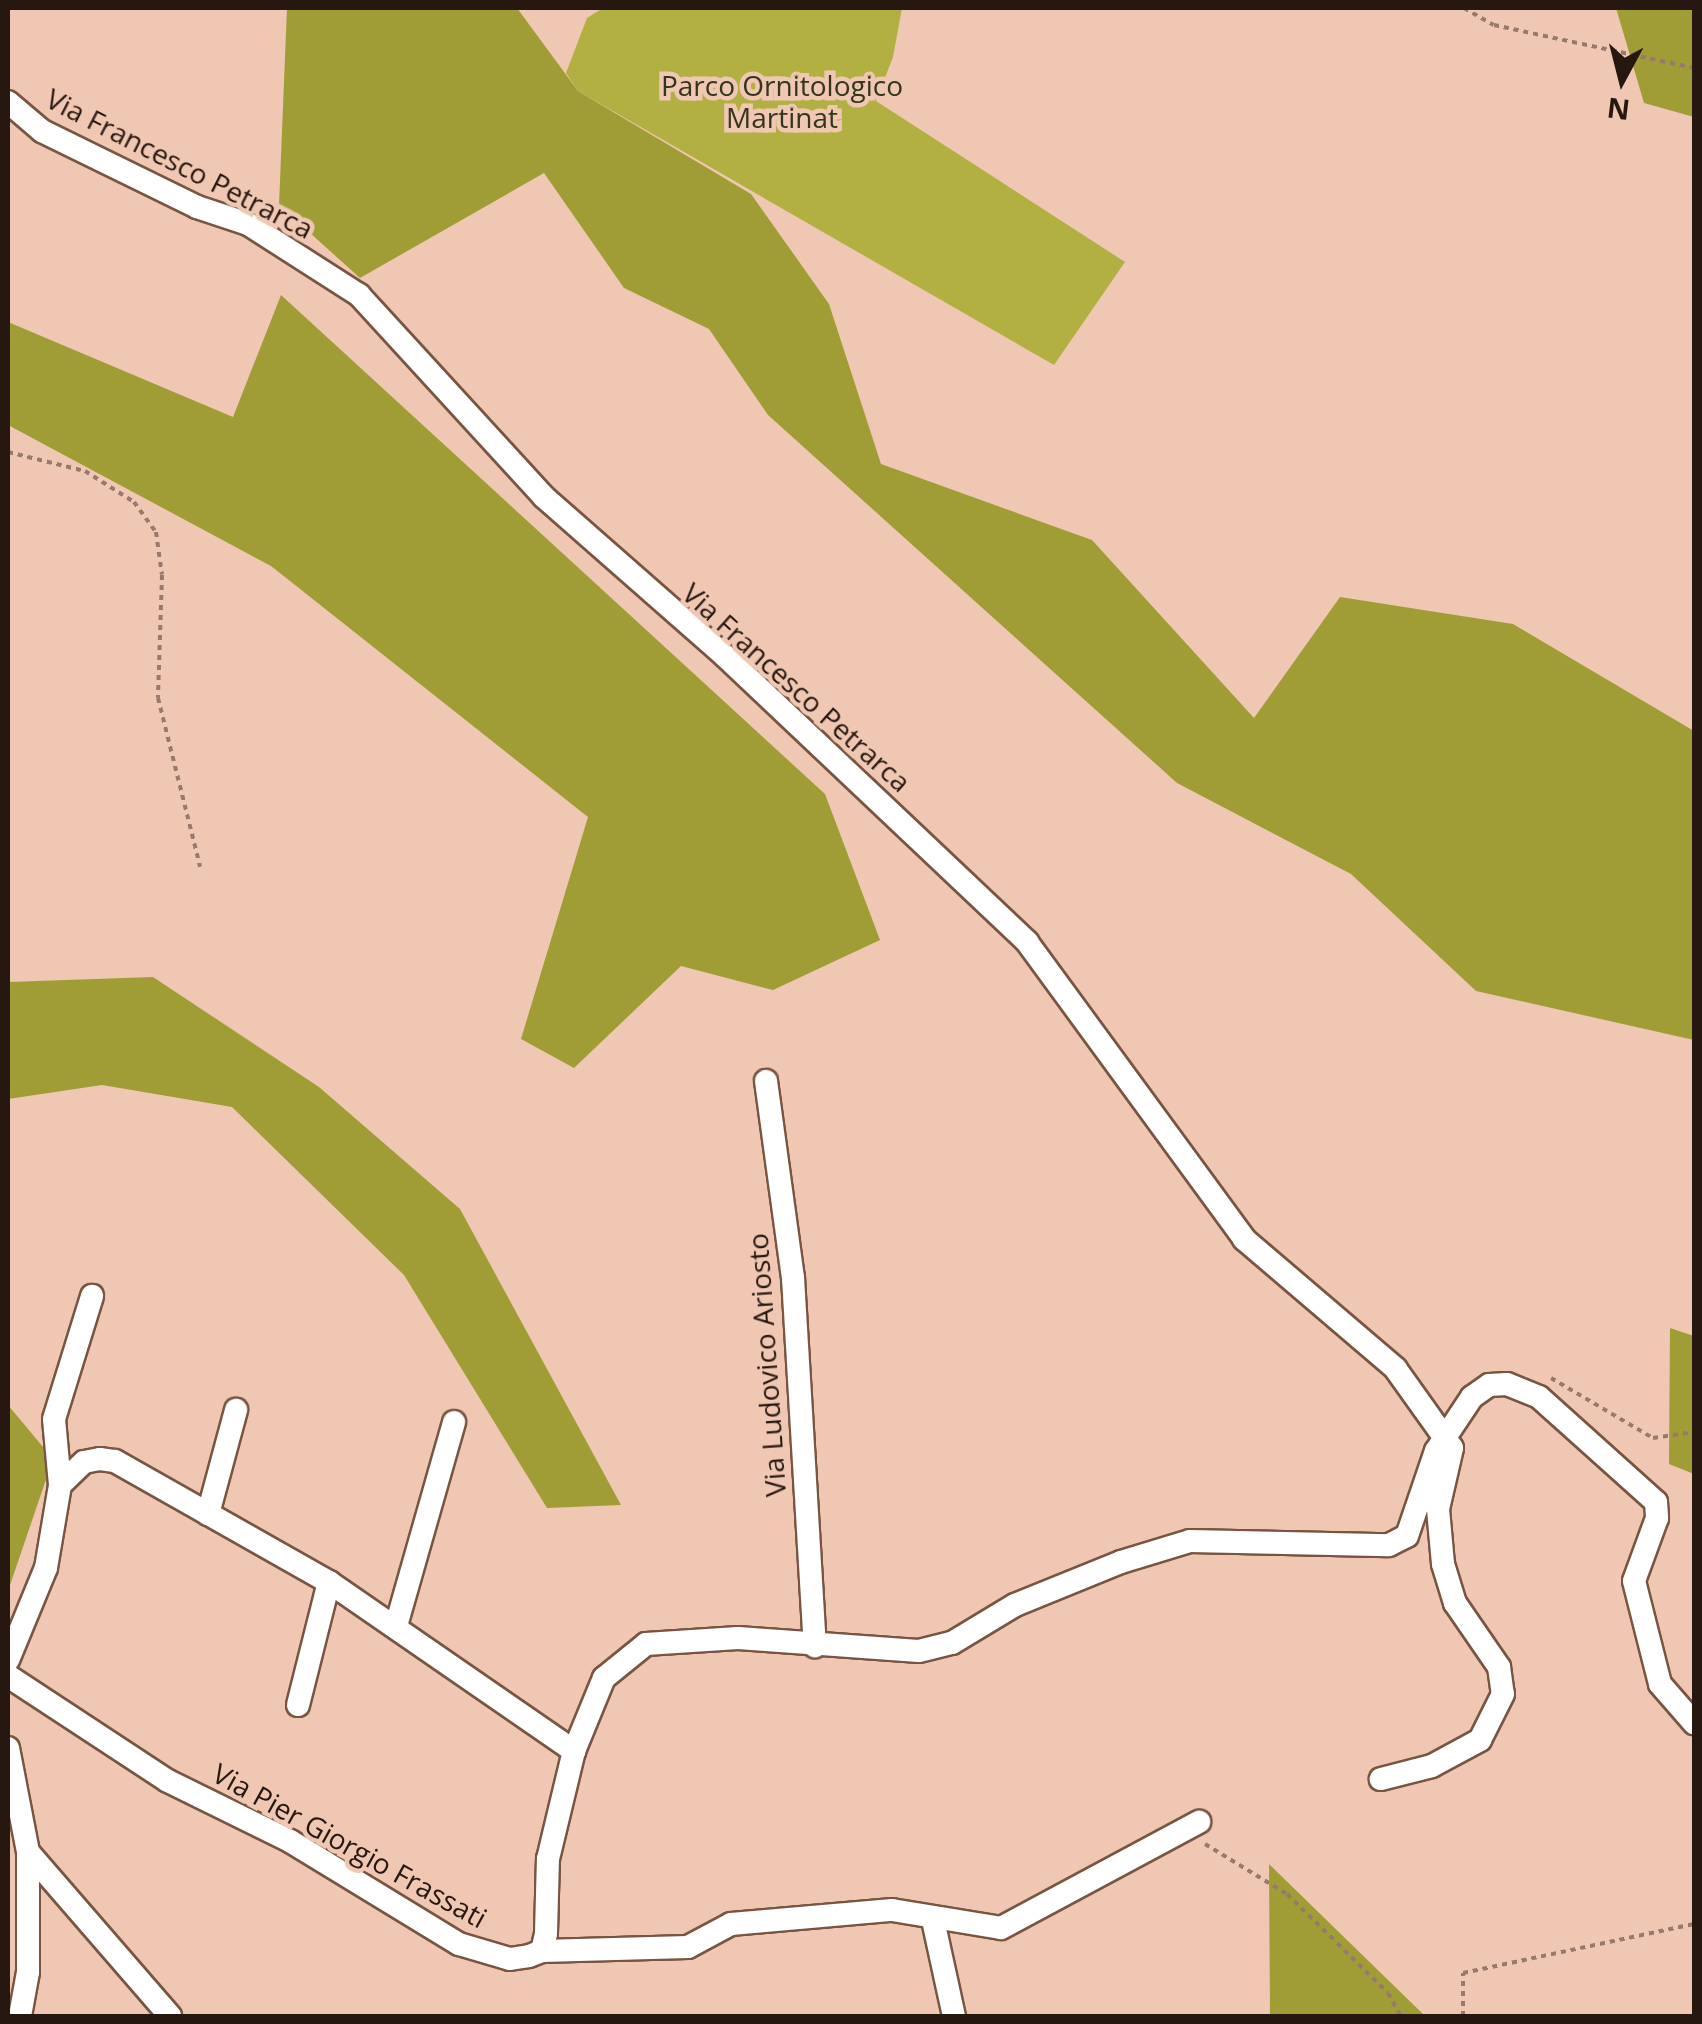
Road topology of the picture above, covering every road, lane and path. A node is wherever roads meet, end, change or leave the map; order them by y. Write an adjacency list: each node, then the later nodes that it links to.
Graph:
1 (1464, 8): 2 (path)
2 (1694, 68)
3 (8, 102): 12 (street, Via Francesco Petrarca)
4 (8, 452): 5 (path)
5 (200, 867)
6 (766, 1081): 17 (street, Via Ludovico Ariosto)
7 (92, 1296): 13 (street)
8 (1507, 1384): 11 (path); 12 (street); 21 (street)
9 (236, 1410): 14 (street)
10 (454, 1422): 16 (street)
11 (1694, 1432)
12 (1444, 1436): 17 (street); 24 (street)
13 (60, 1486): 14 (street); 18 (street)
14 (208, 1514): 15 (street)
15 (329, 1582): 16 (street); 20 (street)
16 (396, 1626): 23 (street)
17 (815, 1646): 23 (street)
18 (8, 1660)
19 (8, 1676): 30 (street, Via Pier Giorgio Frassati)
20 (298, 1705)
21 (1694, 1724)
22 (8, 1748): 27 (street)
23 (574, 1752): 30 (street)
24 (1382, 1779)
25 (1199, 1822): 26 (street)
26 (1174, 1835): 28 (street, Via Pier Giorgio Frassati); 35 (path)
27 (28, 1852): 31 (street); 33 (street)
28 (933, 1920): 30 (street, Via Pier Giorgio Frassati); 34 (street)
29 (1694, 1924): 36 (path)
30 (542, 1950)
31 (18, 1971): 32 (street)
32 (20, 2016)
33 (170, 2016)
34 (954, 2016)
35 (1401, 2016)
36 (1463, 2016)

